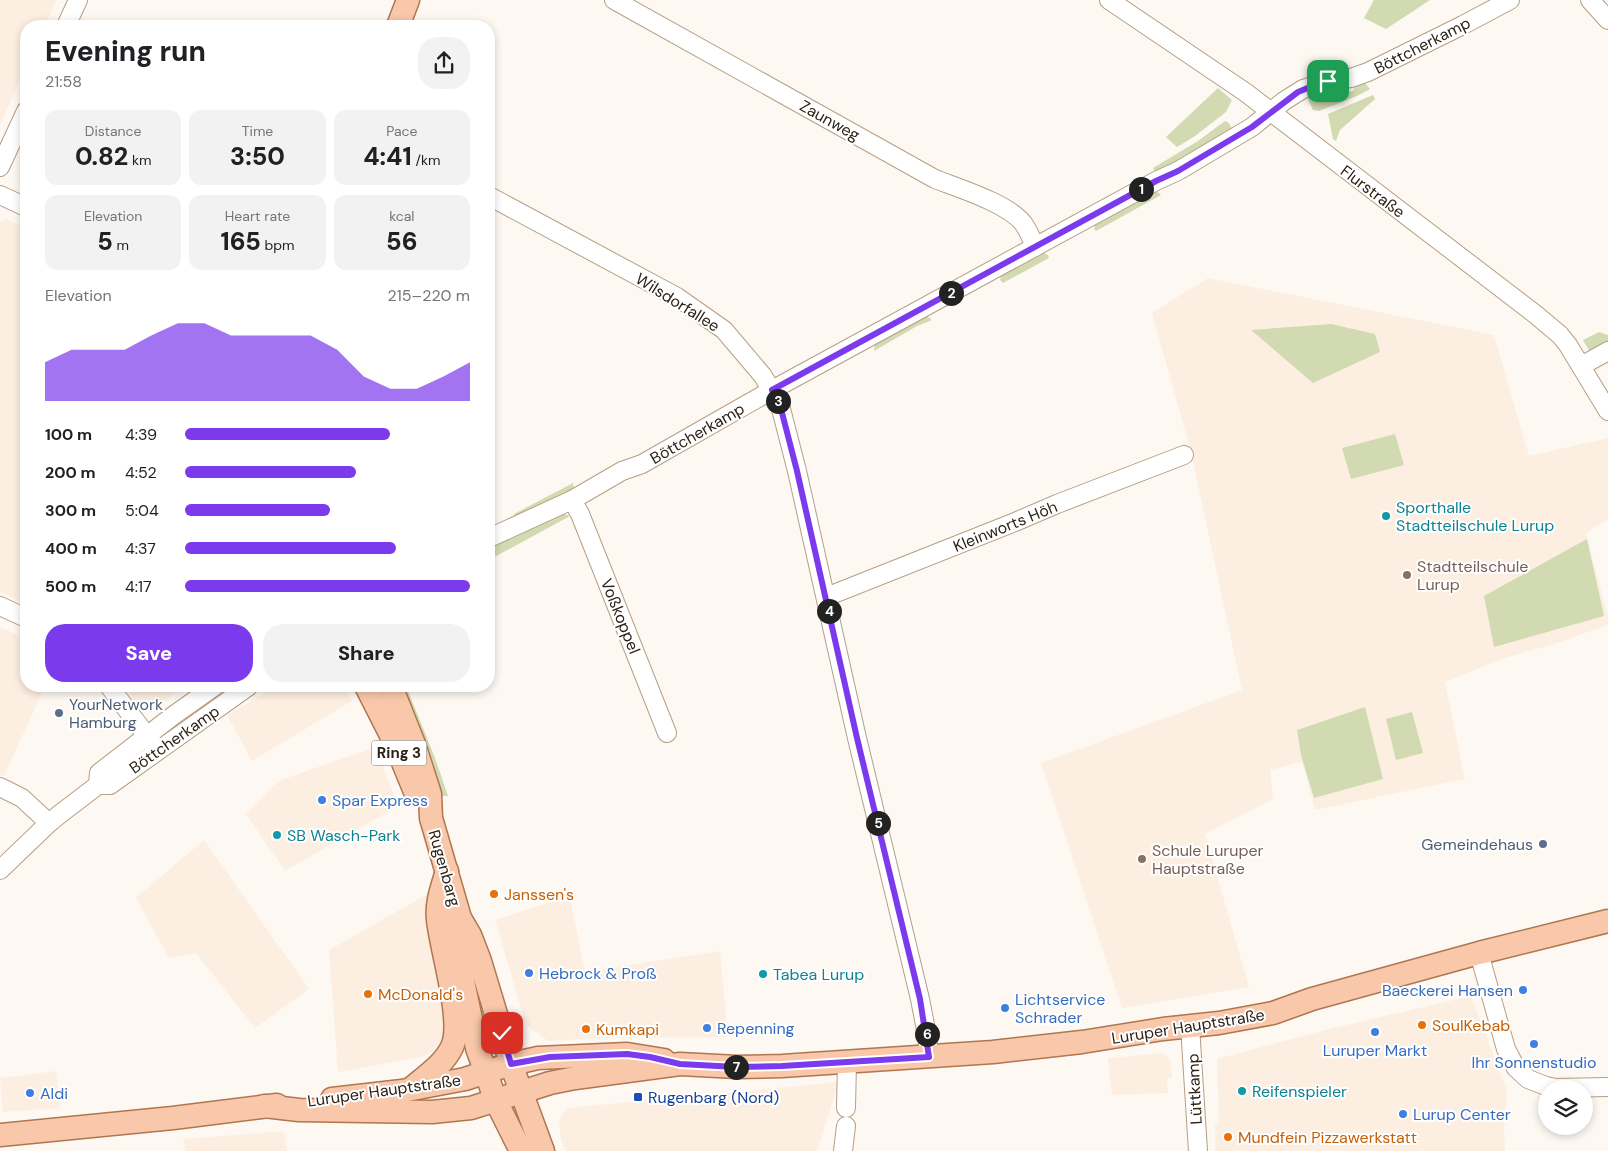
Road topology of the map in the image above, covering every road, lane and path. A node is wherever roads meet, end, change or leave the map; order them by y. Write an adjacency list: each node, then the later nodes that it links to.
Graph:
1 (78, 0): 7 (street)
2 (408, 0): 8 (main road)
3 (614, 0): 16 (street, Zaunweg)
4 (1109, 0): 10 (street, Flurstraße)
5 (1510, 0): 10 (street, Böttcherkamp)
6 (1590, 0): 9 (street)
7 (69, 20)
8 (400, 20)
9 (1608, 20)
10 (1270, 113): 16 (street, Böttcherkamp); 18 (street, Flurstraße)
11 (20, 124): 12 (street)
12 (0, 167)
13 (0, 195): 15 (street)
14 (495, 199): 19 (street, Wilsdorfallee)
15 (20, 204)
16 (1036, 247): 19 (street, Böttcherkamp)
17 (1608, 351): 18 (street)
18 (1581, 366): 20 (street, Flurstraße)
19 (772, 390): 22 (street, Böttcherkamp); 24 (street, Wilsdorfallee)
20 (1608, 411)
21 (1184, 455): 24 (street, Kleinworts Höh)
22 (572, 500): 23 (street, Böttcherkamp); 32 (street, Voßkoppel)
23 (495, 535)
24 (826, 597): 46 (street, Wilsdorfallee)
25 (0, 606): 26 (street)
26 (20, 615)
27 (114, 692): 33 (street)
28 (207, 692): 33 (street, Böttcherkamp)
29 (241, 692): 34 (street, Böttcherkamp)
30 (369, 692): 37 (main road, Rugenbarg / Ring 3)
31 (393, 692): 37 (main road, Rugenbarg / Ring 3)
32 (667, 733)
33 (147, 736): 34 (street); 35 (street, Böttcherkamp)
34 (158, 751): 35 (street, Böttcherkamp)
35 (98, 785): 38 (street, Böttcherkamp)
36 (0, 787): 38 (street)
37 (431, 818): 40 (main road, Rugenbarg / Ring 3)
38 (49, 823): 39 (street, Böttcherkamp)
39 (0, 870)
40 (447, 872): 41 (main road, Rugenbarg / Ring 3); 51 (main road)
41 (460, 918): 45 (main road, Rugenbarg / Ring 3); 49 (main road, Rugenbarg / Ring 3)
42 (1608, 921): 43 (main road, Luruper Hauptstraße)
43 (1479, 953): 44 (main road, Luruper Hauptstraße); 52 (street)
44 (1190, 1026): 46 (main road, Luruper Hauptstraße); 62 (street, Lüttkamp)
45 (505, 1043): 49 (main road); 50 (main road, Rugenbarg / Ring 3)
46 (929, 1057): 47 (main road, Luruper Hauptstraße)
47 (847, 1062): 48 (main road, Luruper Hauptstraße); 55 (street)
48 (680, 1064): 50 (main road, Luruper Hauptstraße); 50 (main road, Luruper Hauptstraße)
49 (474, 1076): 50 (main road, Luruper Hauptstraße); 51 (main road, Luruper Hauptstraße); 53 (main road, Rugenbarg / Ring 3)
50 (522, 1079): 53 (main road, Luruper Hauptstraße); 56 (main road); 60 (main road, Ring 3)
51 (412, 1088): 54 (main road, Luruper Hauptstraße)
52 (1605, 1088)
53 (494, 1097): 54 (main road, Luruper Hauptstraße); 56 (main road, Ring 3)
54 (264, 1106): 58 (main road, Luruper Hauptstraße)
55 (846, 1108)
56 (506, 1121): 59 (main road, Ring 3)
57 (846, 1126): 61 (street)
58 (0, 1134)
59 (521, 1151)
60 (543, 1151)
61 (843, 1151)
62 (1198, 1151)

